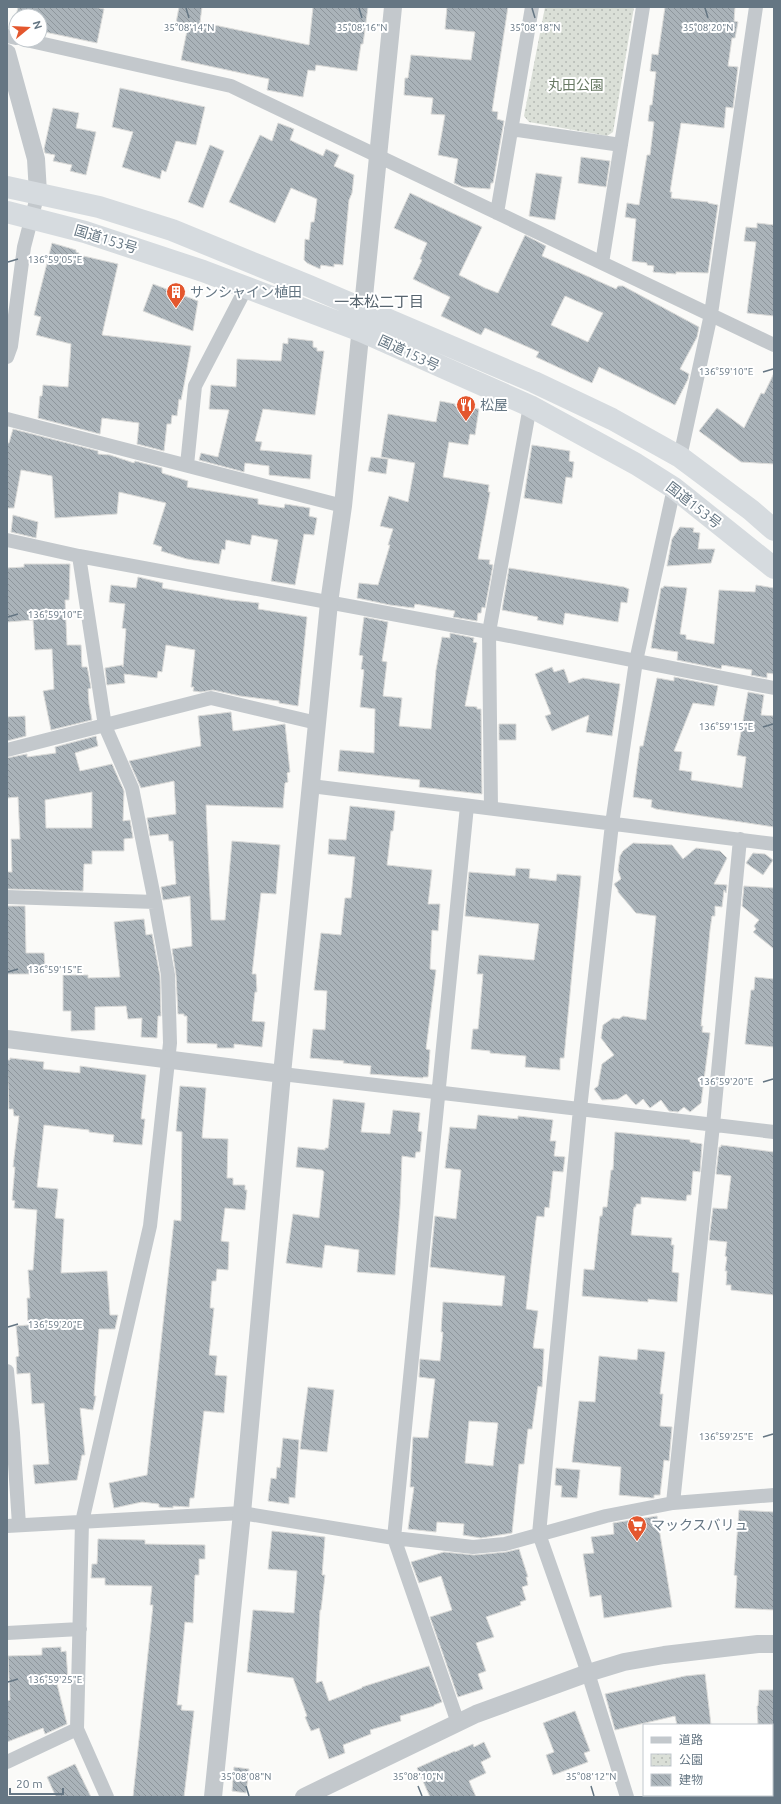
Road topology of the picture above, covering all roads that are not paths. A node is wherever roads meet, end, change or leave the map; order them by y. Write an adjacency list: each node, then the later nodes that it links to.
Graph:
1 (393, 7): 9 (street)
2 (532, 7): 7 (street)
3 (643, 7): 8 (street)
4 (756, 7): 18 (street)
5 (48, 45): 9 (street)
6 (7, 53): 11 (street)
7 (512, 129): 8 (street); 13 (street)
8 (621, 145): 15 (street)
9 (378, 157): 13 (street); 17 (street)
10 (7, 187): 11 (highway, 国道153号)
11 (38, 193): 14 (street); 17 (highway, 国道153号)
12 (7, 212): 14 (highway, 国道153号)
13 (497, 213): 15 (street)
14 (32, 218): 16 (highway, 国道153号); 21 (street)
15 (602, 262): 18 (street)
16 (246, 288): 19 (highway, 国道153号); 25 (street)
17 (363, 309): 19 (street); 24 (highway, 国道153号)
18 (711, 314): 20 (street); 24 (street)
19 (361, 331): 22 (highway, 国道153号); 27 (street)
20 (774, 344)
21 (8, 350)
22 (530, 406): 26 (highway, 国道153号); 33 (street)
23 (7, 418): 25 (street)
24 (680, 457): 28 (highway, 国道153号)
25 (187, 465): 27 (street)
26 (674, 488): 31 (highway, 国道153号); 34 (street)
27 (343, 506): 32 (street)
28 (774, 530)
29 (7, 540): 30 (street)
30 (79, 556): 32 (street); 37 (street)
31 (774, 568)
32 (329, 603): 33 (street); 36 (street)
33 (489, 632): 34 (street); 41 (street)
34 (636, 661): 35 (street); 42 (street)
35 (774, 688)
36 (317, 723): 37 (street); 39 (street)
37 (105, 726): 38 (street); 46 (street)
38 (7, 750)
39 (311, 786): 40 (street); 49 (street)
40 (467, 806): 41 (street); 50 (street)
41 (491, 808): 42 (street)
42 (612, 824): 43 (street); 51 (street)
43 (740, 839): 44 (street); 52 (street)
44 (774, 844)
45 (7, 897): 46 (street)
46 (155, 902): 48 (street)
47 (7, 1040): 48 (street)
48 (169, 1059): 49 (street); 58 (street)
49 (282, 1074): 50 (street); 57 (street)
50 (438, 1092): 51 (street); 61 (street)
51 (580, 1109): 52 (street); 60 (street)
52 (713, 1125): 53 (street); 56 (street)
53 (774, 1132)
54 (7, 1371): 59 (street)
55 (774, 1495): 56 (street)
56 (673, 1503): 60 (street)
57 (242, 1513): 58 (street); 61 (street); 71 (street)
58 (82, 1522): 59 (street); 62 (street)
59 (13, 1525)
60 (539, 1534): 61 (street); 65 (street)
61 (394, 1538): 66 (street)
62 (80, 1629): 63 (street); 67 (street)
63 (7, 1633)
64 (774, 1644): 65 (street)
65 (588, 1672): 66 (street); 73 (street)
66 (458, 1723): 72 (street)
67 (77, 1729): 68 (street); 70 (street)
68 (7, 1762)
69 (774, 1796): 74 (street)
70 (107, 1797)
71 (213, 1797)
72 (304, 1797)
73 (627, 1797)
74 (750, 1797)

